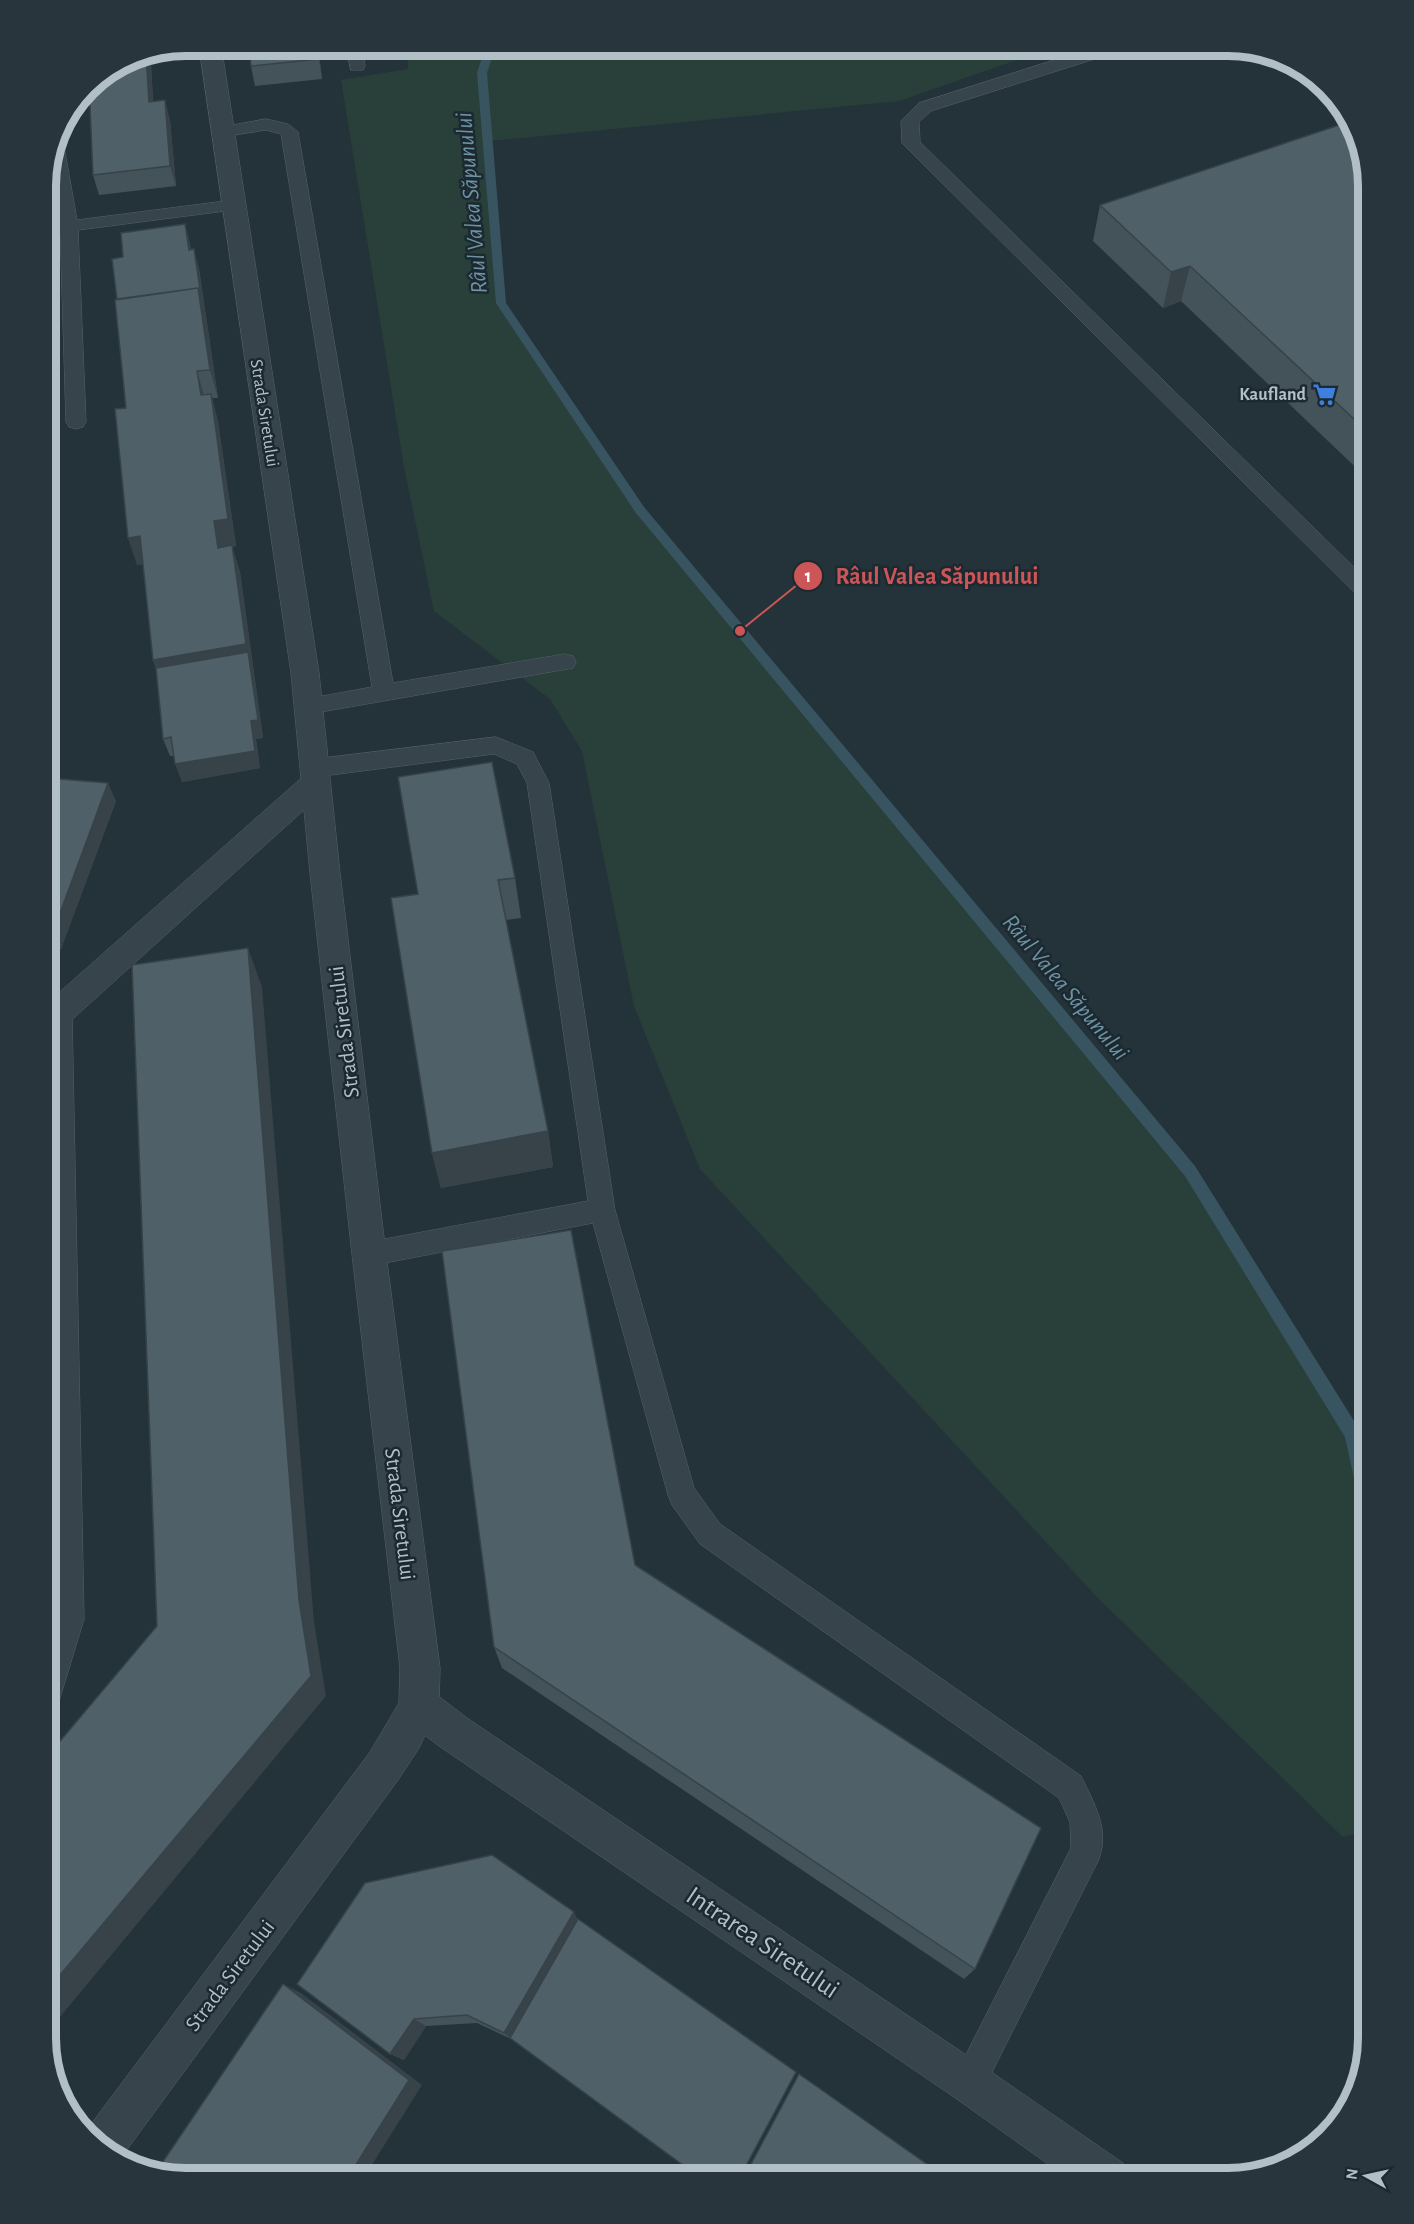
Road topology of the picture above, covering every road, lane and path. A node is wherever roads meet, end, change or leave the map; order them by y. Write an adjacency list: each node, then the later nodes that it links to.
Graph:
1 (212, 56): 5 (street, Strada Siretului)
2 (356, 56): 4 (lane)
3 (1085, 56): 10 (lane)
4 (357, 66)
5 (222, 132): 7 (street, Strada Siretului); 12 (lane)
6 (58, 162): 8 (lane)
7 (233, 205): 8 (lane); 13 (street, Strada Siretului)
8 (69, 226): 9 (lane)
9 (76, 422)
10 (1358, 584)
11 (565, 662): 12 (lane)
12 (384, 694): 13 (lane)
13 (309, 706): 14 (street, Strada Siretului)
14 (315, 775): 15 (street); 17 (lane); 18 (street, Strada Siretului)
15 (56, 1015)
16 (56, 1105): 19 (lane)
17 (602, 1210): 18 (lane); 23 (lane)
18 (369, 1254): 22 (street, Strada Siretului)
19 (63, 1256): 20 (lane); 21 (lane)
20 (56, 1264)
21 (56, 1662)
22 (419, 1706): 23 (street, Intrarea Siretului); 24 (street, Strada Siretului)
23 (969, 2082): 25 (street, Intrarea Siretului)
24 (106, 2141)
25 (1093, 2169)

